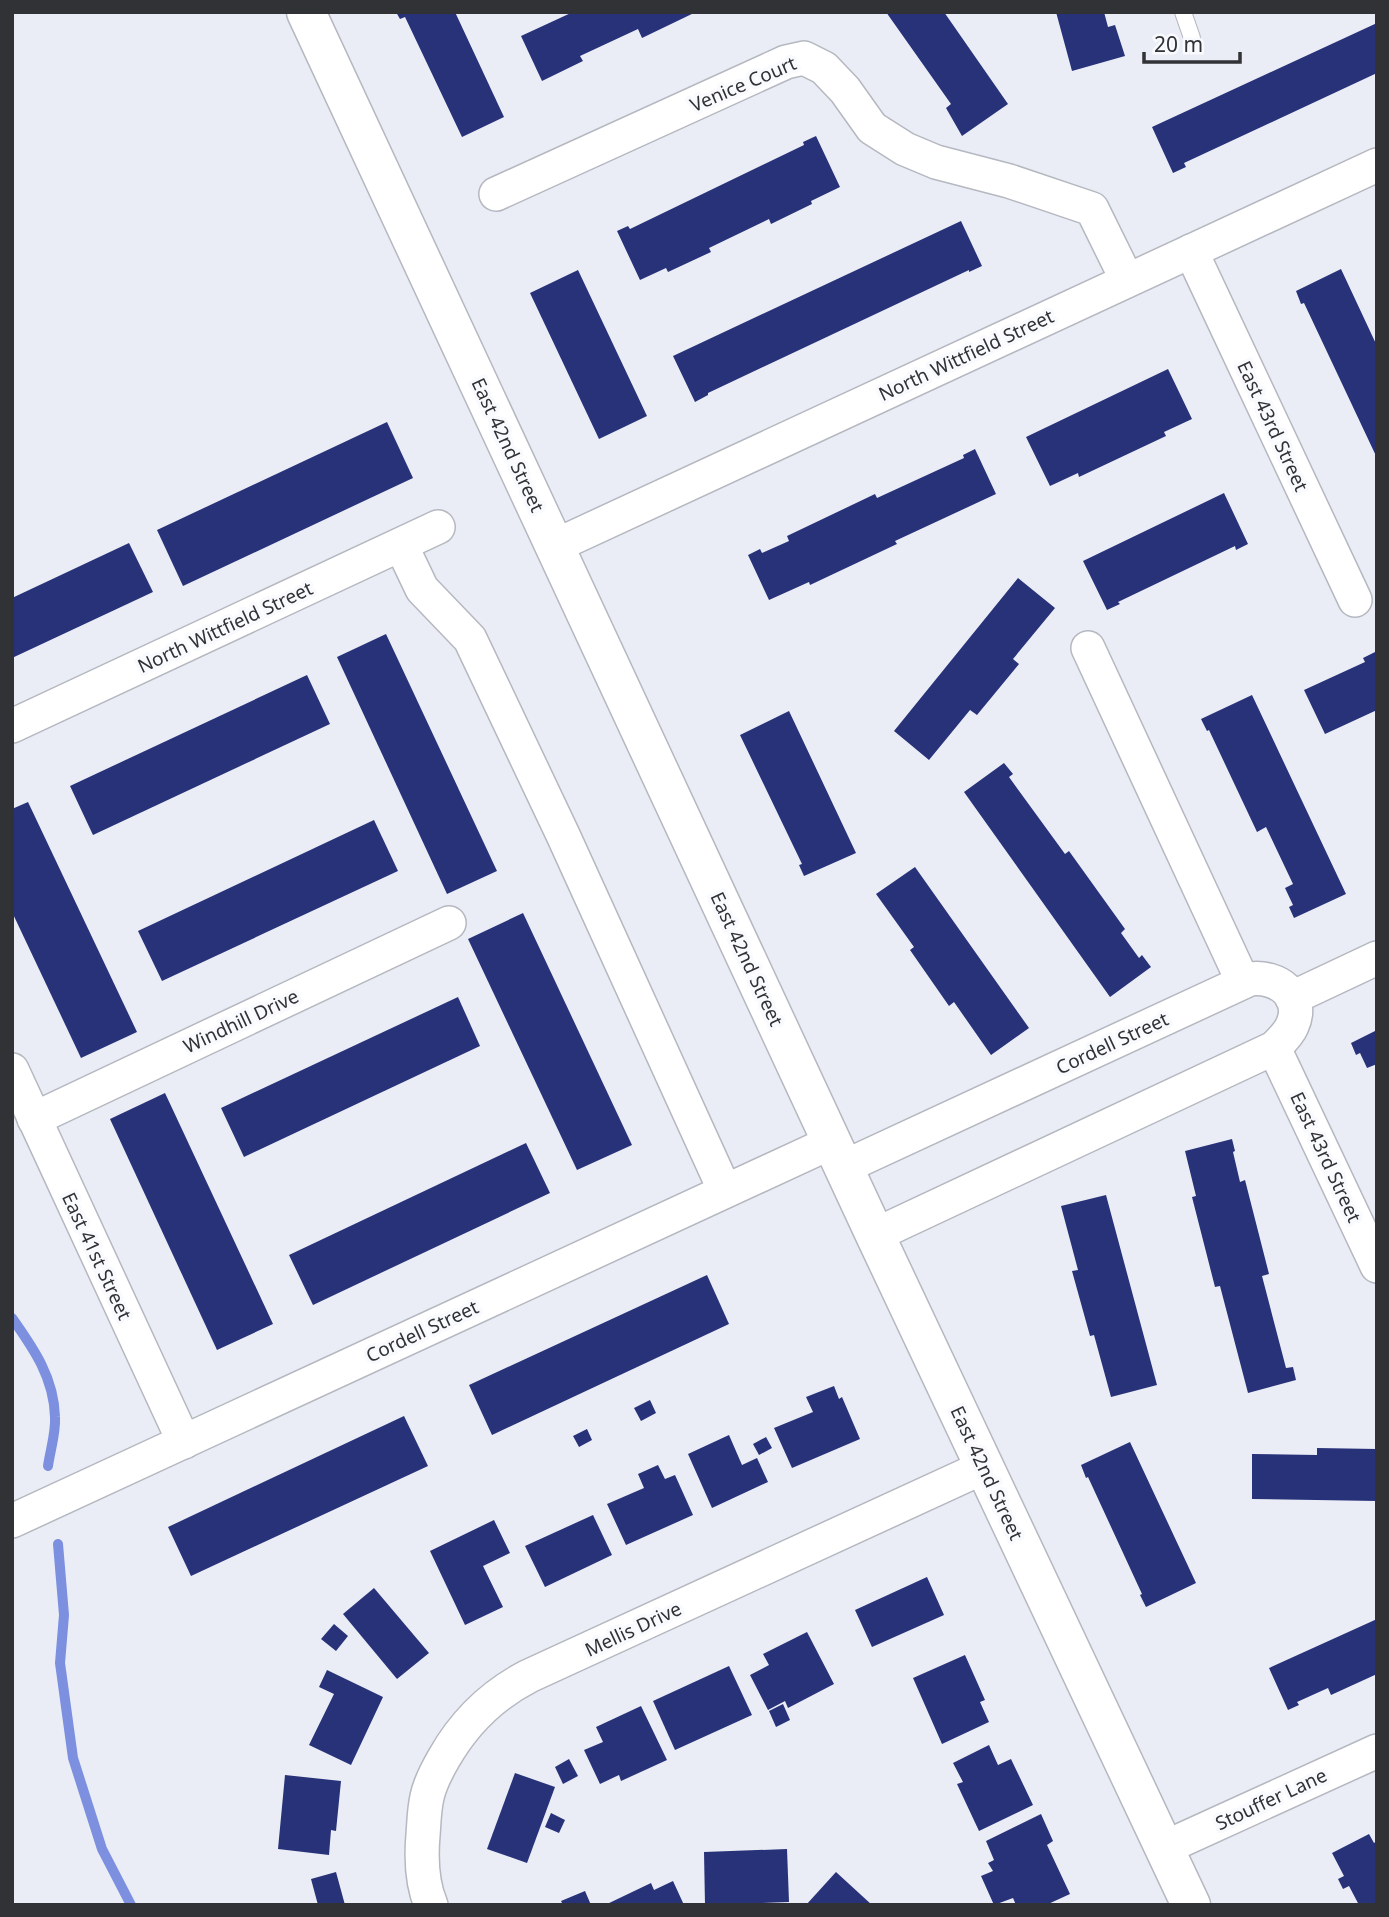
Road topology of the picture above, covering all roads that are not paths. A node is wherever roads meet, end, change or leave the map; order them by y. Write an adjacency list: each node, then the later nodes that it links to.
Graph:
1 (306, 12): 10 (street, East 42nd Street)
2 (1183, 12): 3 (lane)
3 (1192, 38)
4 (1377, 165): 6 (street, North Wittfield Street)
5 (496, 194): 7 (street, Venice Court)
6 (1191, 251): 7 (street, North Wittfield Street); 11 (street, East 43rd Street)
7 (1127, 280): 10 (street, North Wittfield Street)
8 (438, 527): 9 (street, North Wittfield Street)
9 (401, 545): 13 (street, North Wittfield Street); 22 (street)
10 (555, 546): 21 (street, East 42nd Street)
11 (1355, 600)
12 (1088, 648): 16 (street)
13 (12, 726)
14 (449, 923): 20 (street, Windhill Drive)
15 (1377, 958): 17 (street)
16 (1243, 982): 17 (street, Cordell Street); 21 (street, Cordell Street)
17 (1292, 998): 18 (street)
18 (1274, 1048): 23 (street); 24 (street, East 43rd Street)
19 (12, 1070): 20 (street, East 41st Street)
20 (34, 1119): 25 (street, East 41st Street)
21 (838, 1155): 22 (street, Cordell Street); 23 (street, East 42nd Street)
22 (726, 1191): 25 (street, Cordell Street)
23 (875, 1235): 26 (street, East 42nd Street)
24 (1377, 1266)
25 (184, 1442): 27 (street, Cordell Street)
26 (984, 1468): 29 (street, East 42nd Street); 30 (street, Mellis Drive)
27 (12, 1521)
28 (1377, 1751): 29 (street, Stouffer Lane)
29 (1164, 1848): 31 (street, East 42nd Street)
30 (431, 1905)
31 (1191, 1905)

